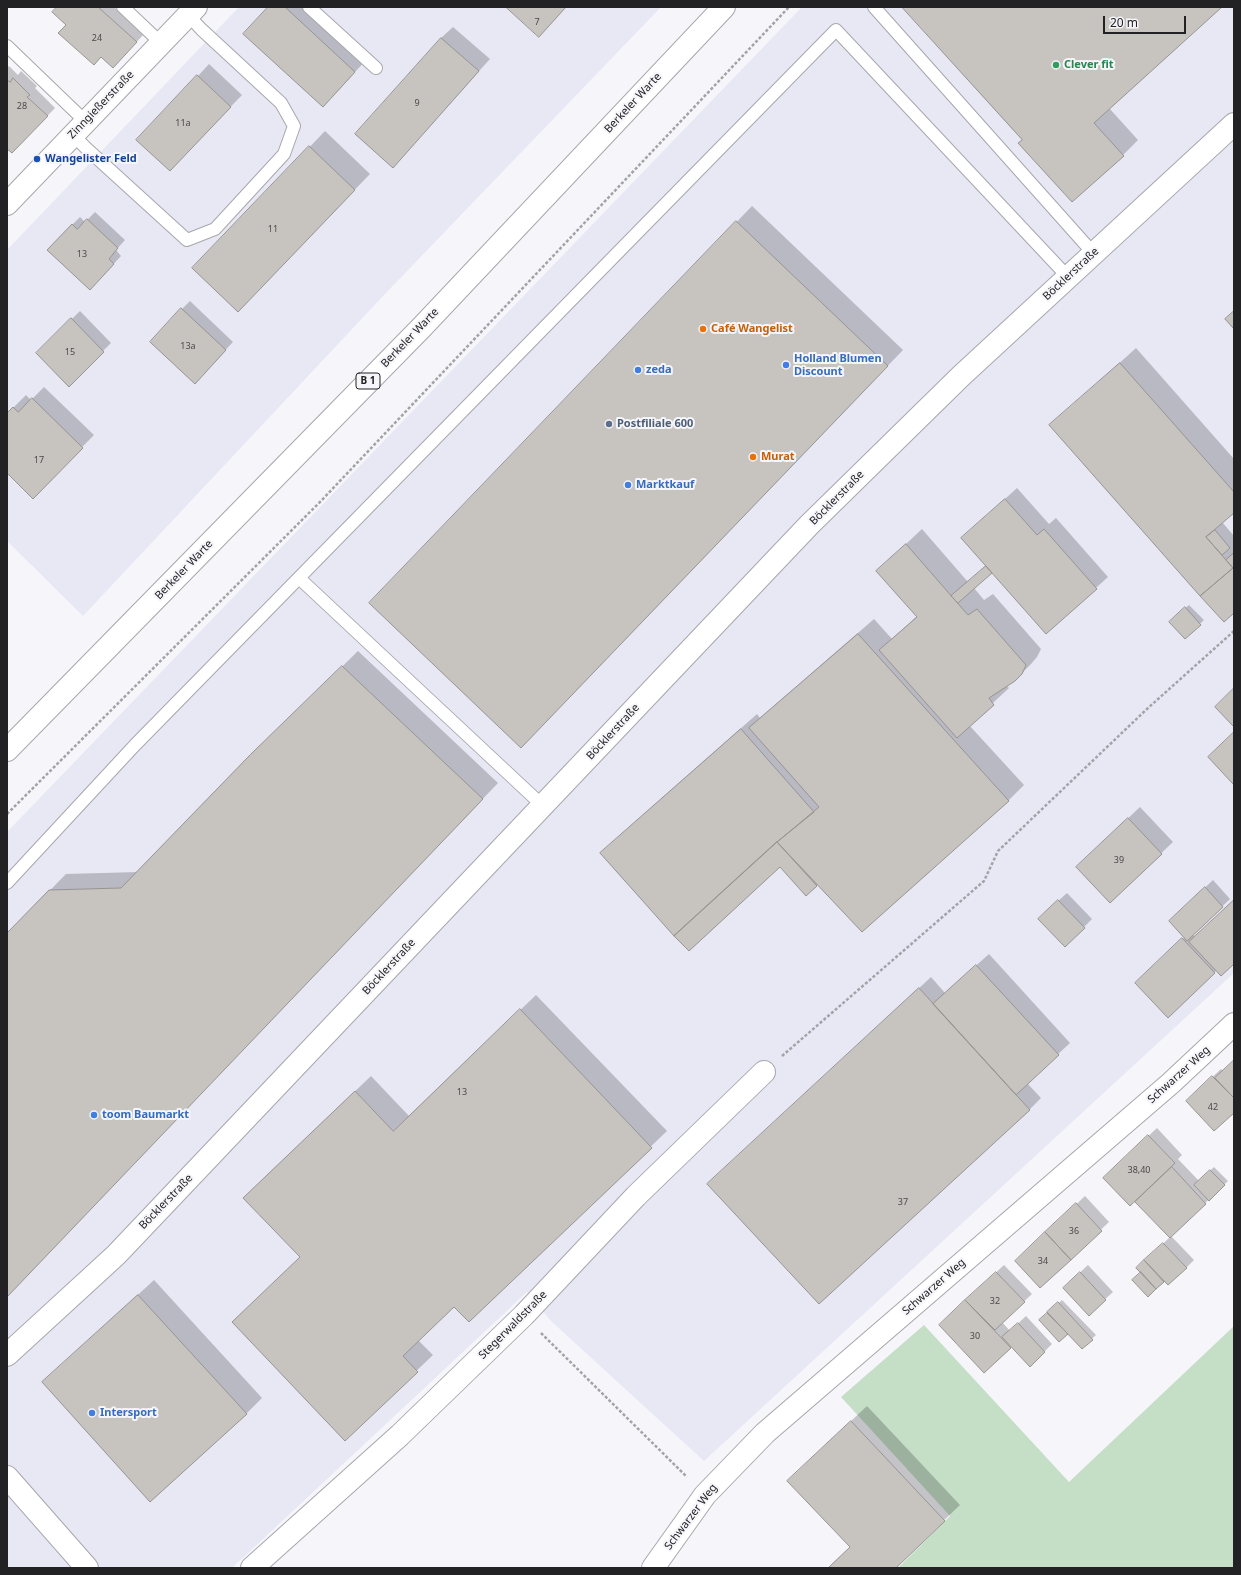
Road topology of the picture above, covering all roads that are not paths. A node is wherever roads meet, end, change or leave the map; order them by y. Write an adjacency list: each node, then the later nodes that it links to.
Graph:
1 (122, 7): 6 (lane)
2 (309, 7): 8 (lane)
3 (724, 7): 15 (street, Berkeler Warte / B 1)
4 (874, 7): 12 (lane)
5 (192, 11): 6 (street, Zinngießerstraße); 10 (lane)
6 (161, 43): 10 (street, Zinngießerstraße)
7 (7, 46): 10 (lane)
8 (376, 68)
9 (1234, 124): 12 (street, Böcklerstraße)
10 (79, 128): 11 (street, Zinngießerstraße)
11 (7, 204)
12 (1094, 254): 13 (street, Böcklerstraße)
13 (1068, 277): 14 (lane); 16 (street, Böcklerstraße)
14 (299, 578): 16 (lane); 17 (lane)
15 (7, 750)
16 (543, 806): 20 (street, Böcklerstraße)
17 (7, 883)
18 (1234, 1024): 24 (street, Schwarzer Weg)
19 (764, 1072): 23 (street, Stegerwaldstraße)
20 (7, 1355)
21 (7, 1477): 22 (street)
22 (87, 1568)
23 (252, 1568)
24 (653, 1568)

